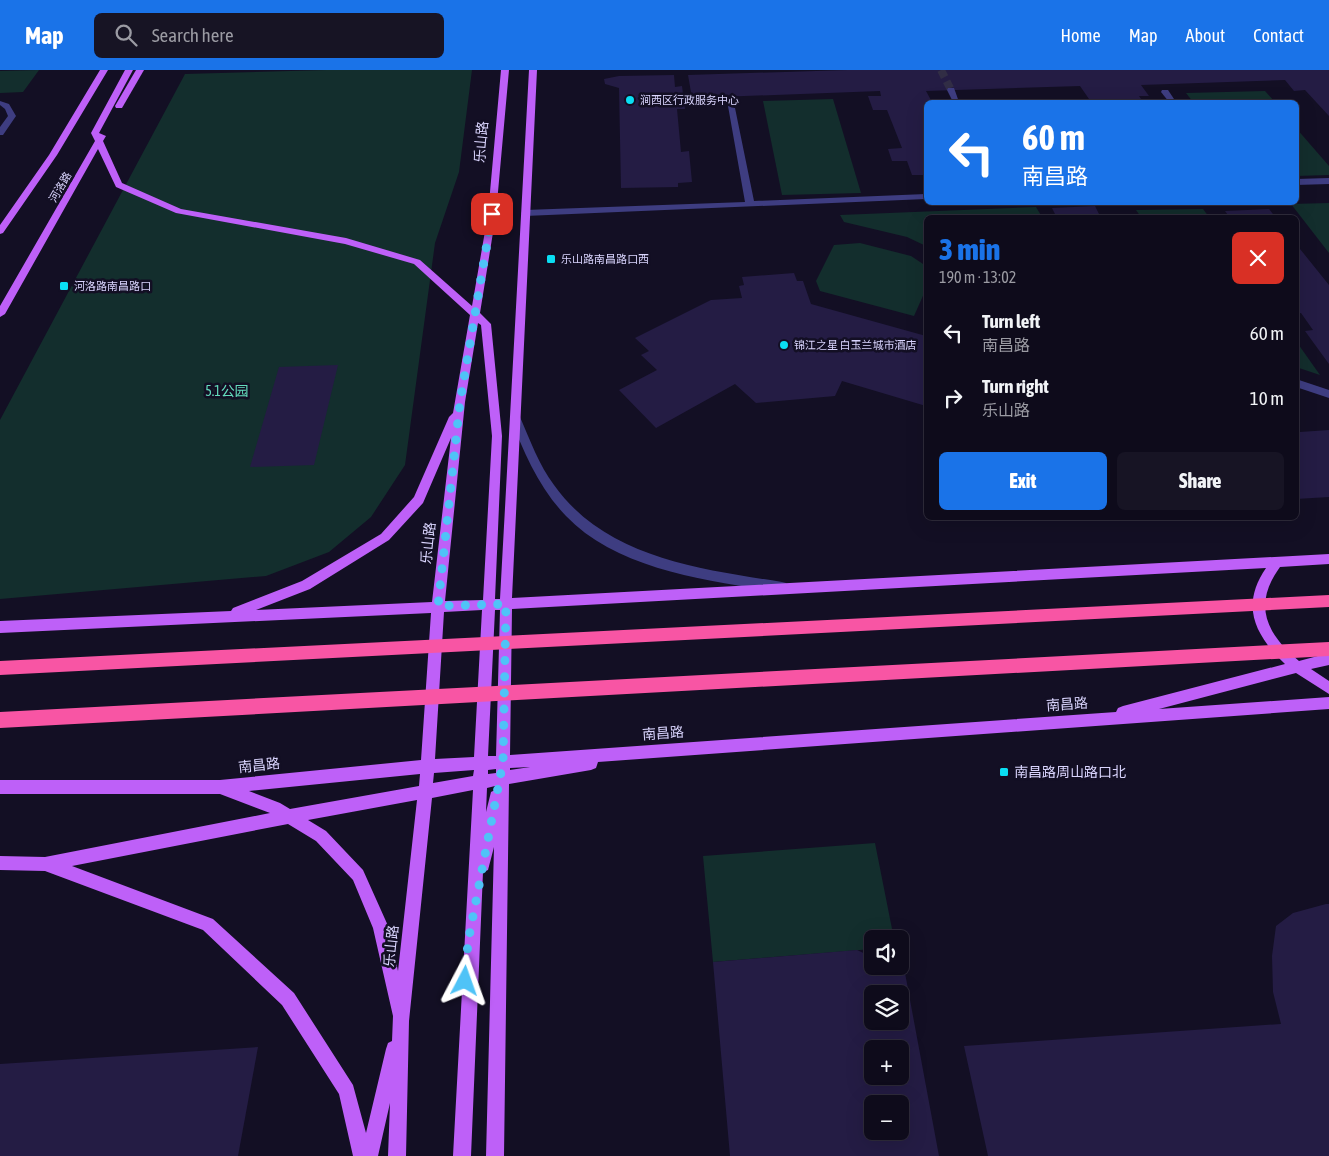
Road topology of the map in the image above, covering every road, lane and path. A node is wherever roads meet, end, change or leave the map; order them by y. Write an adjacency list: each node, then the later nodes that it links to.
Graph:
1 (98, 70): 19 (main road)
2 (104, 70): 20 (main road)
3 (129, 70): 51 (main road)
4 (140, 70): 21 (main road, 河洛路)
5 (505, 70): 24 (main road, 乐山路)
6 (533, 70): 18 (main road)
7 (951, 90): 9 (street)
8 (1165, 92): 10 (street)
9 (955, 100)
10 (1172, 100)
11 (0, 103): 13 (street)
12 (731, 108): 17 (street)
13 (0, 133)
14 (1329, 181): 15 (street)
15 (1299, 182)
16 (924, 197): 17 (street)
17 (750, 204): 18 (street)
18 (526, 214): 25 (main road)
19 (0, 226)
20 (0, 231)
21 (0, 314)
22 (1299, 384): 23 (street)
23 (1329, 394)
24 (460, 402): 31 (main road, 乐山路); 32 (main road)
25 (515, 417): 28 (street); 30 (main road)
26 (1329, 559): 27 (main road)
27 (1277, 562): 28 (main road); 37 (main road)
28 (792, 588): 30 (main road)
29 (1329, 601): 36 (highway)
30 (506, 604): 31 (main road); 40 (main road)
31 (438, 606): 32 (main road); 41 (main road, 乐山路)
32 (225, 617): 33 (main road)
33 (0, 627)
34 (1329, 649): 39 (highway)
35 (1329, 659): 45 (main road)
36 (0, 668)
37 (1329, 688)
38 (1329, 703): 40 (main road, 南昌路)
39 (0, 720)
40 (503, 762): 41 (main road, 南昌路); 50 (main road); 52 (main road)
41 (428, 766): 43 (main road, 南昌路); 46 (main road, 乐山路)
42 (0, 787): 43 (main road, 南昌路)
43 (220, 787): 46 (main road)
44 (0, 863): 45 (main road)
45 (45, 864): 47 (main road)
46 (401, 1021): 48 (main road, 乐山路); 49 (main road, 乐山路)
47 (362, 1156)
48 (369, 1156)
49 (397, 1156)
50 (454, 1156)
51 (462, 1156)
52 (495, 1156)

